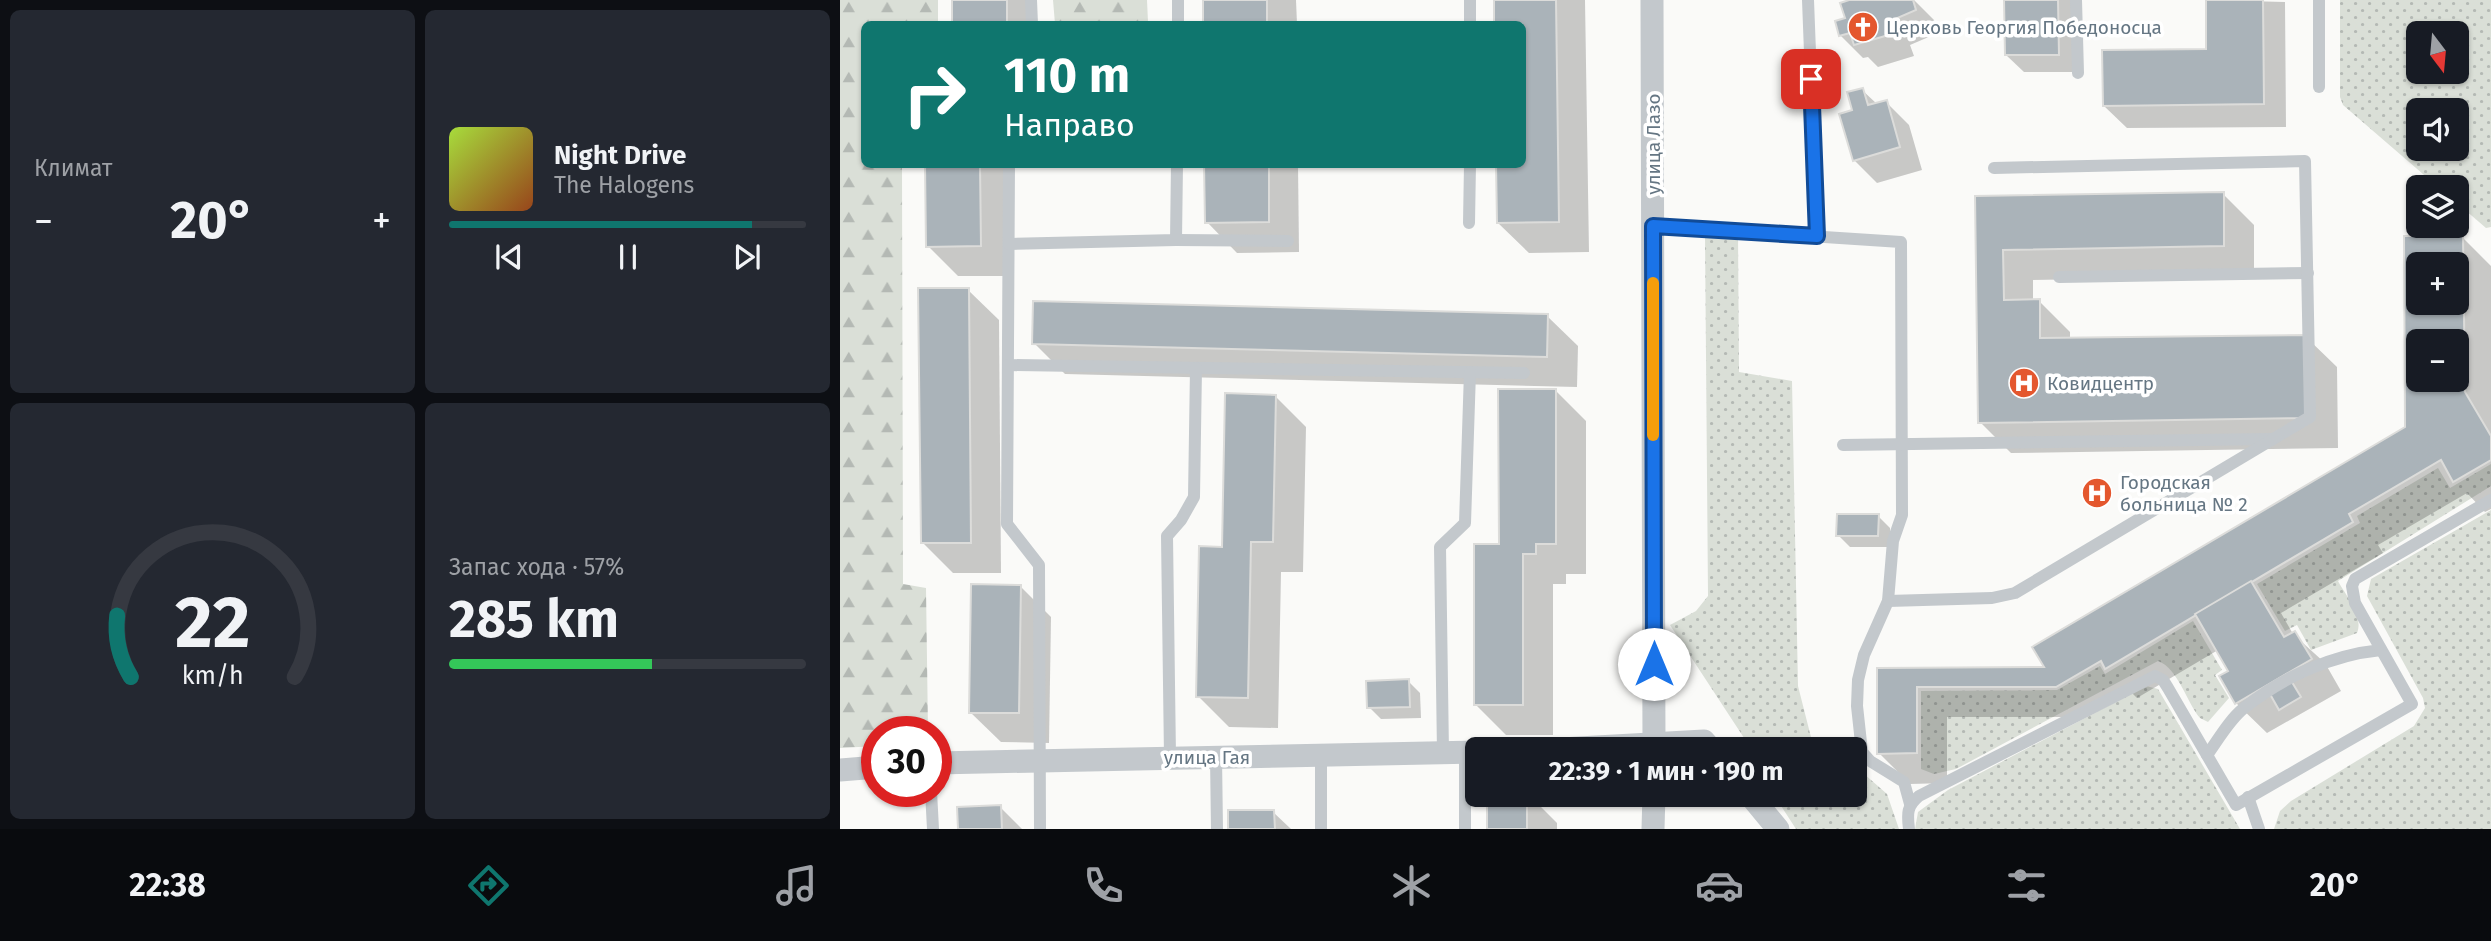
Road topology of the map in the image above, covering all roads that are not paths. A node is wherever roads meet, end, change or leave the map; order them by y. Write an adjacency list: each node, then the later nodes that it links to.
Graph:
1 (1031, 0): 8 (lane)
2 (1178, 0): 9 (lane)
3 (1470, 0): 10 (lane)
4 (1652, 0): 18 (street, улица Лазо)
5 (1808, 0): 19 (lane)
6 (2076, 0): 11 (lane)
7 (2319, 0): 12 (lane)
8 (1032, 21)
9 (1178, 21)
10 (1470, 21)
11 (2078, 73)
12 (2319, 87)
13 (1009, 168): 22 (lane)
14 (1177, 168): 20 (lane)
15 (1469, 168): 17 (lane)
16 (1994, 168): 23 (lane)
17 (1469, 223)
18 (1653, 226): 19 (lane); 35 (street, улица Лазо)
19 (1817, 236): 30 (lane)
20 (1176, 240): 21 (lane); 22 (lane)
21 (1288, 241)
22 (1009, 244): 25 (lane)
23 (2308, 274): 24 (lane); 29 (lane)
24 (2059, 277)
25 (1008, 365): 26 (lane); 41 (lane)
26 (1196, 368): 27 (lane); 39 (lane)
27 (1470, 372): 28 (lane); 36 (lane)
28 (1524, 373)
29 (2273, 439): 30 (lane); 33 (lane)
30 (1902, 444): 31 (lane); 33 (lane)
31 (1843, 445)
32 (2491, 499): 34 (lane)
33 (1888, 601): 46 (lane)
34 (2381, 650): 37 (lane); 45 (lane)
35 (1654, 737)
36 (1462, 752): 40 (street, улица Гая); 54 (lane)
37 (2207, 755): 45 (lane); 46 (lane)
38 (1216, 756): 39 (street, улица Гая); 40 (street, улица Гая); 52 (lane)
39 (1170, 757): 41 (street, улица Гая)
40 (1321, 757): 53 (lane)
41 (1037, 759): 42 (street, улица Гая); 51 (lane)
42 (952, 762)
43 (861, 768): 44 (street)
44 (840, 769)
45 (2248, 797): 58 (lane)
46 (1910, 804): 57 (lane)
47 (932, 807): 50 (lane)
48 (1654, 807): 55 (street)
49 (1760, 807): 56 (street)
50 (933, 829)
51 (1040, 829)
52 (1217, 829)
53 (1321, 829)
54 (1465, 829)
55 (1653, 829)
56 (1779, 829)
57 (1909, 829)
58 (2259, 829)

